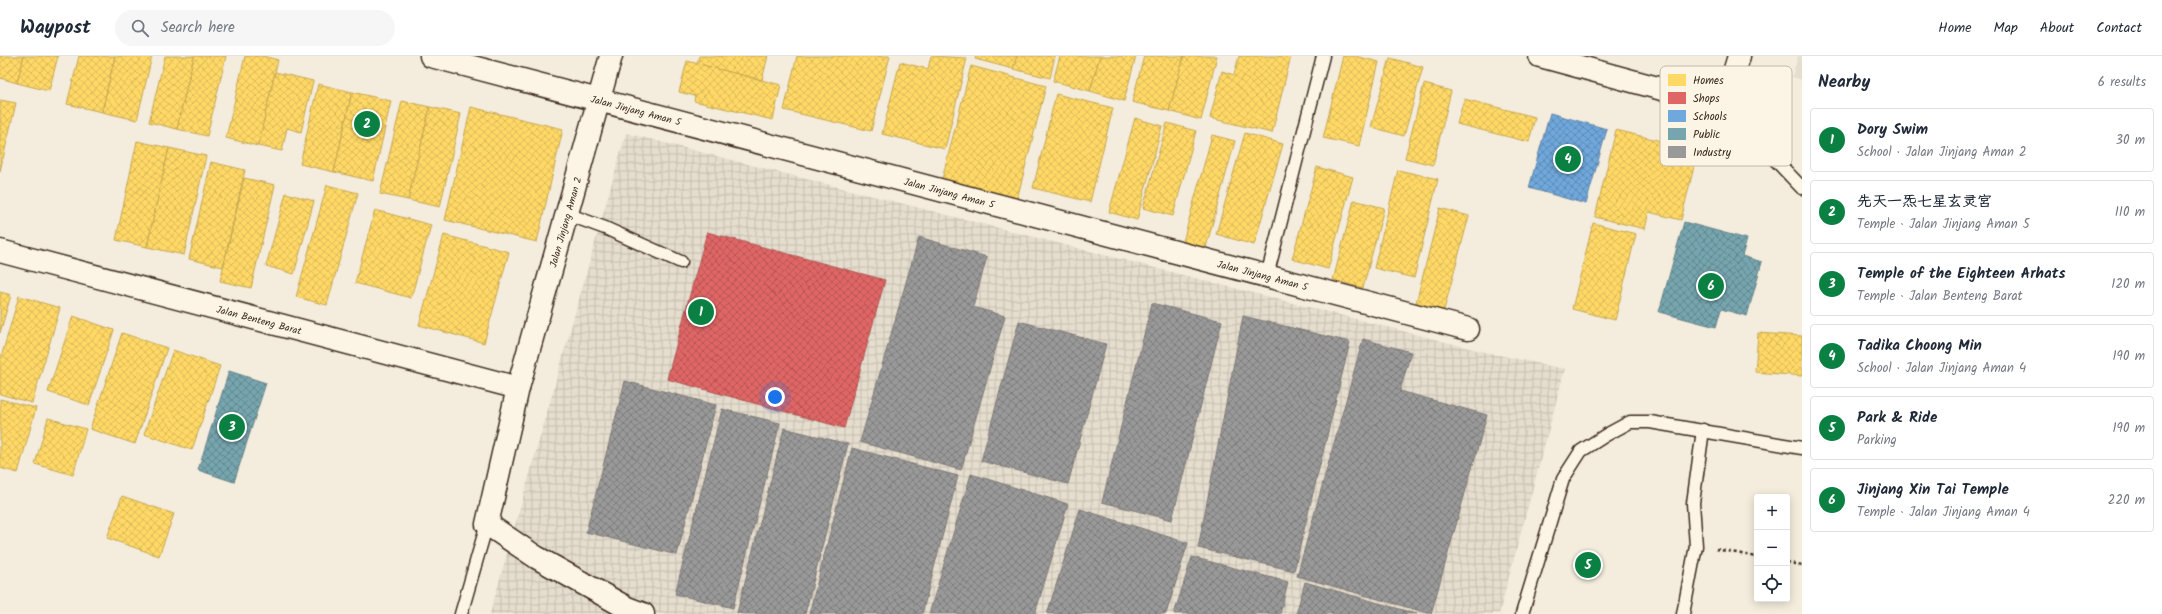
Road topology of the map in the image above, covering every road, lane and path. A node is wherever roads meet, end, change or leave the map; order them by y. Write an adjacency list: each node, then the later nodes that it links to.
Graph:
1 (431, 56): 8 (street, Jalan Jinjang Aman 5)
2 (611, 56): 8 (street, Jalan Jinjang Aman 2)
3 (1323, 56): 14 (lane)
4 (1540, 56): 7 (street)
5 (1739, 56): 6 (street)
6 (1736, 66)
7 (1660, 89)
8 (599, 100): 11 (street, Jalan Jinjang Aman 2); 14 (street, Jalan Jinjang Aman 5)
9 (1781, 166): 10 (lane)
10 (1802, 188)
11 (567, 214): 13 (lane); 16 (street, Jalan Jinjang Aman 2)
12 (0, 251): 16 (street, Jalan Benteng Barat)
13 (681, 262)
14 (1267, 276): 15 (street, Jalan Jinjang Aman 5)
15 (1468, 329)
16 (518, 388): 19 (street, Jalan Jinjang Aman 2)
17 (1703, 430): 18 (lane); 20 (lane); 26 (lane)
18 (1802, 448)
19 (488, 524): 24 (lane); 25 (street)
20 (1696, 546): 21 (path); 27 (lane)
21 (1754, 556)
22 (1790, 563): 23 (path)
23 (1802, 566)
24 (461, 614)
25 (643, 614)
26 (1522, 614)
27 (1683, 614)

